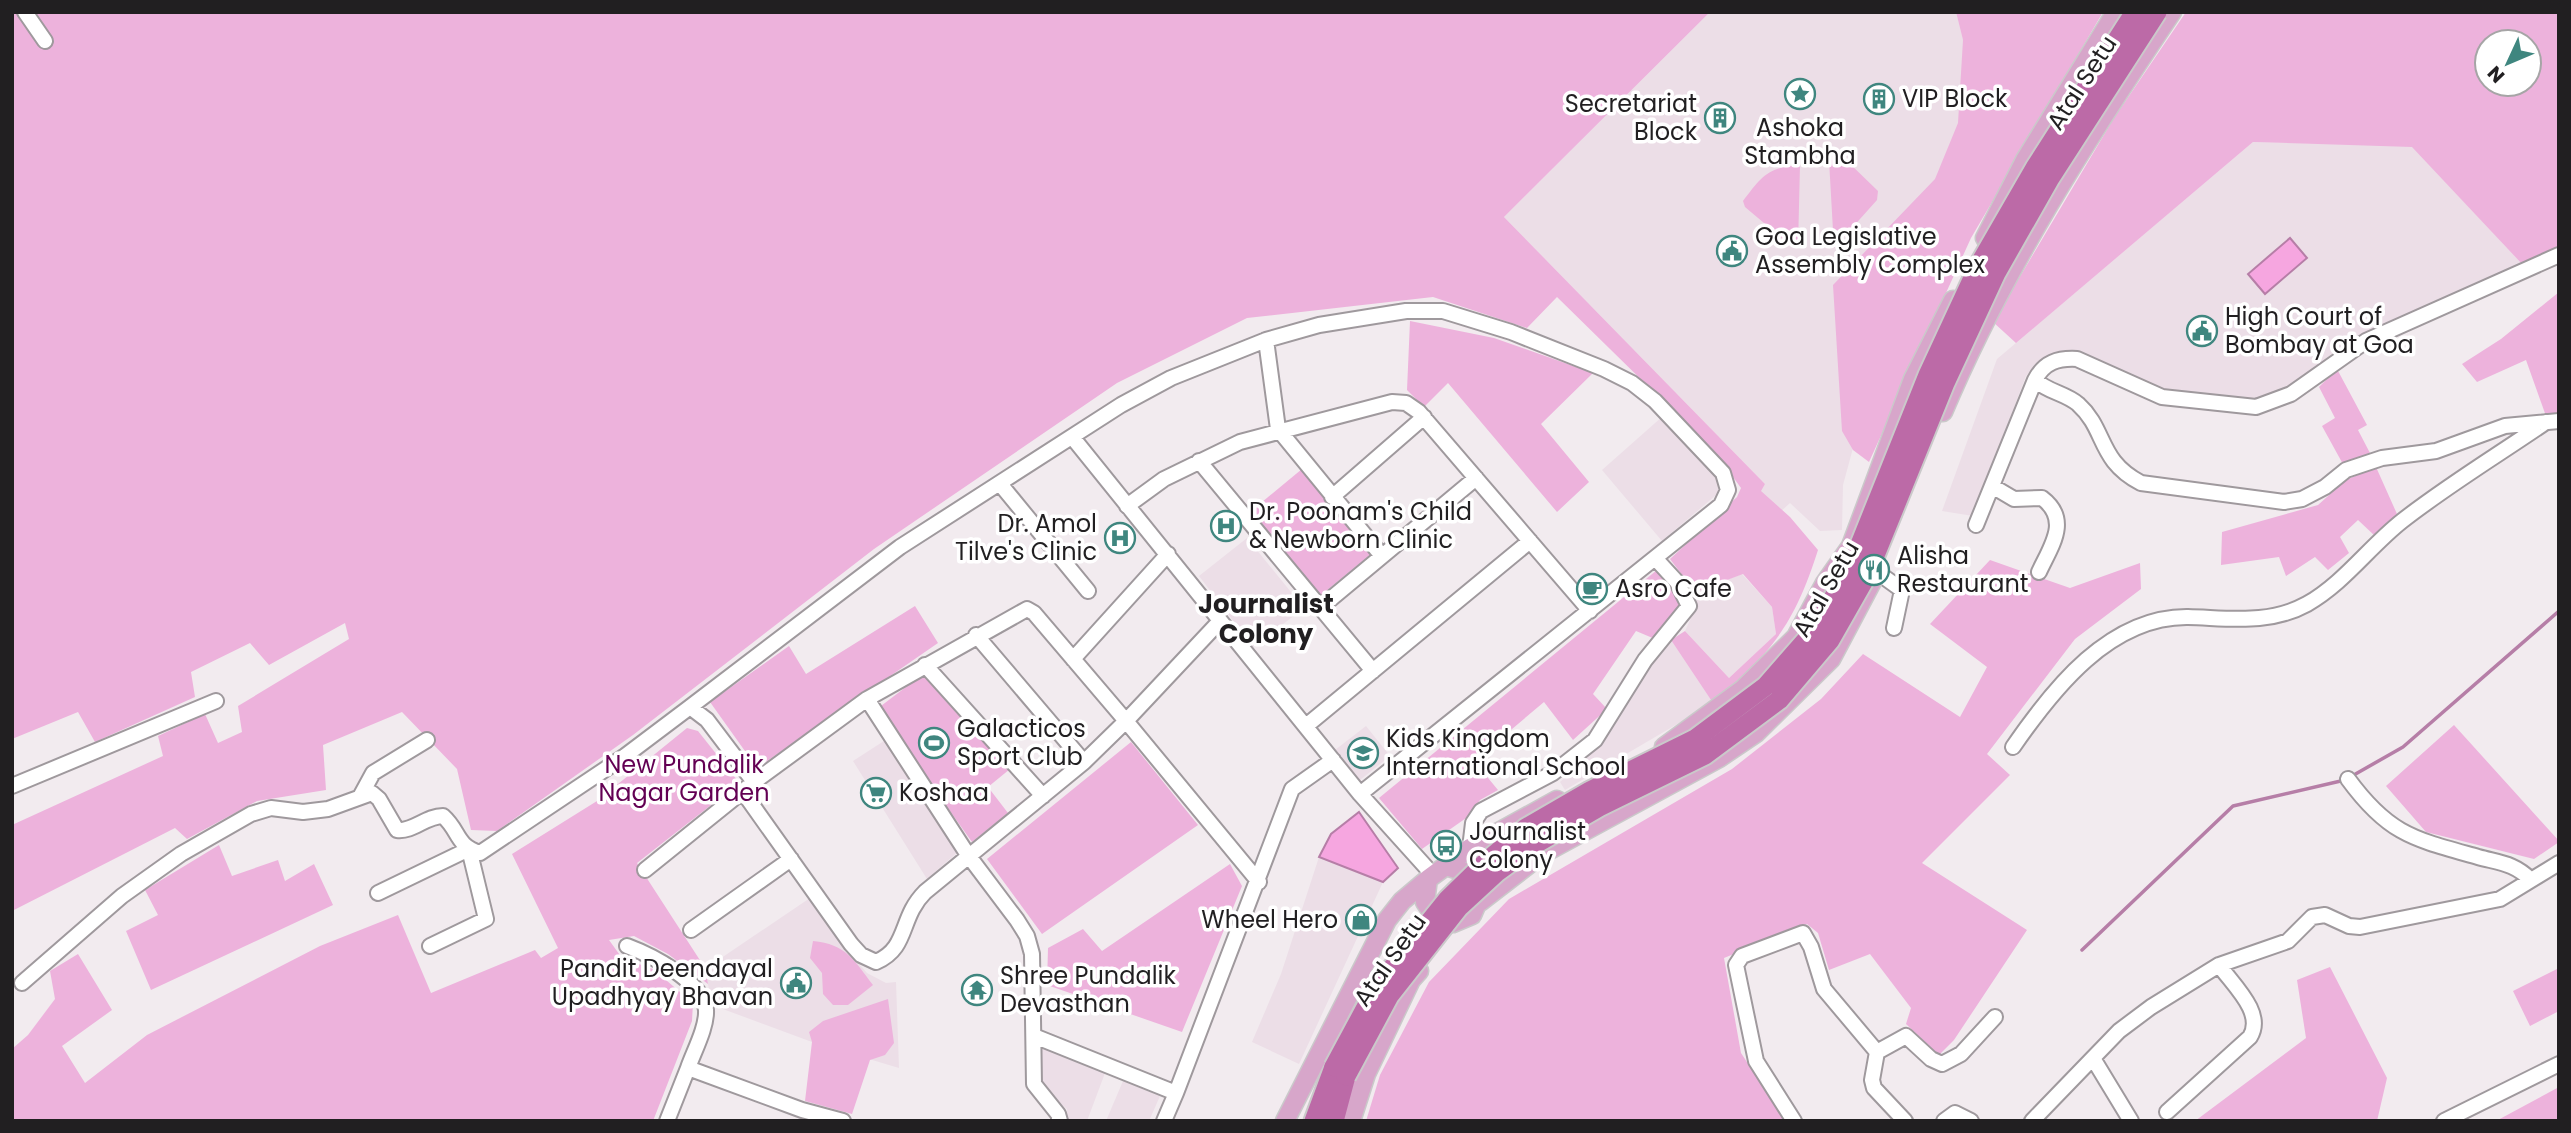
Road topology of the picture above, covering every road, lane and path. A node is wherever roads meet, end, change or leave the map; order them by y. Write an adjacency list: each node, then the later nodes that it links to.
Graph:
1 (24, 12): 6 (street)
2 (2116, 12): 51 (main road)
3 (2135, 12): 74 (highway, Atal Setu, bridge)
4 (2157, 12): 74 (highway, Atal Setu, bridge)
5 (2172, 12): 25 (main road)
6 (45, 41)
7 (2559, 255): 9 (street)
8 (1266, 340): 12 (street); 13 (street); 24 (street)
9 (2035, 380): 11 (street); 17 (street)
10 (1424, 417): 12 (street); 15 (street); 18 (street)
11 (2552, 422): 42 (street)
12 (1278, 429): 14 (street); 18 (street)
13 (1073, 439): 16 (street); 19 (street)
14 (1199, 461): 19 (street); 28 (street)
15 (1476, 478): 21 (street); 23 (street)
16 (1002, 485): 27 (street); 38 (street)
17 (1992, 486): 20 (street); 26 (street)
18 (1332, 496): 23 (street)
19 (1127, 506): 22 (street)
20 (1976, 525)
21 (1530, 541): 29 (street); 35 (street)
22 (1168, 554): 30 (street); 33 (street)
23 (1382, 556): 28 (street)
24 (1655, 558): 29 (street); 51 (street)
25 (1877, 572): 31 (street); 61 (main road)
26 (2039, 572)
27 (1088, 591)
28 (1321, 607): 35 (street)
29 (1590, 611): 49 (street)
30 (1220, 621): 39 (street); 40 (street)
31 (1894, 628)
32 (976, 635): 33 (street); 34 (street); 44 (street)
33 (1073, 659): 39 (street)
34 (925, 665): 36 (street); 50 (street)
35 (1373, 671): 40 (street)
36 (867, 699): 47 (street); 53 (street)
37 (216, 701): 46 (street)
38 (690, 707): 47 (street); 52 (street)
39 (1126, 721): 44 (street); 59 (street)
40 (1306, 726): 43 (street)
41 (427, 740): 48 (street)
42 (2013, 747)
43 (1333, 760): 49 (street); 59 (street)
44 (1084, 762): 50 (street)
45 (2348, 779): 58 (street)
46 (12, 786)
47 (749, 787): 54 (street); 56 (street)
48 (362, 794): 52 (street); 67 (street)
49 (1360, 794): 57 (street)
50 (1043, 796): 53 (street)
51 (1470, 848): 57 (main road)
52 (469, 849): 60 (street); 64 (street)
53 (968, 855): 54 (street); 69 (street)
54 (791, 859): 63 (street)
55 (2559, 863): 58 (street)
56 (645, 870)
57 (1437, 874): 61 (main road); 62 (main road); 82 (main road)
58 (2531, 880): 66 (street)
59 (1259, 882): 75 (street)
60 (378, 893)
61 (1479, 902): 62 (main road)
62 (1460, 922): 85 (main road)
63 (691, 930)
64 (430, 946)
65 (627, 946): 73 (street)
66 (2219, 965): 71 (street); 76 (street)
67 (22, 983)
68 (1995, 1017): 70 (street)
69 (1034, 1036): 75 (street); 80 (street)
70 (1877, 1052): 86 (street); 87 (street)
71 (2094, 1060): 90 (street); 91 (street)
72 (2559, 1064): 92 (street)
73 (688, 1068): 77 (street); 78 (street)
74 (1340, 1072): 83 (highway); 84 (highway)
75 (1177, 1093): 81 (street)
76 (2167, 1112)
77 (801, 1116): 79 (street)
78 (667, 1121)
79 (843, 1121)
80 (1060, 1121)
81 (1164, 1121)
82 (1285, 1121)
83 (1314, 1121)
84 (1334, 1121)
85 (1350, 1121)
86 (1794, 1121)
87 (1905, 1121)
88 (1944, 1121): 89 (street)
89 (1971, 1121)
90 (2032, 1121)
91 (2131, 1121)
92 (2444, 1121)

